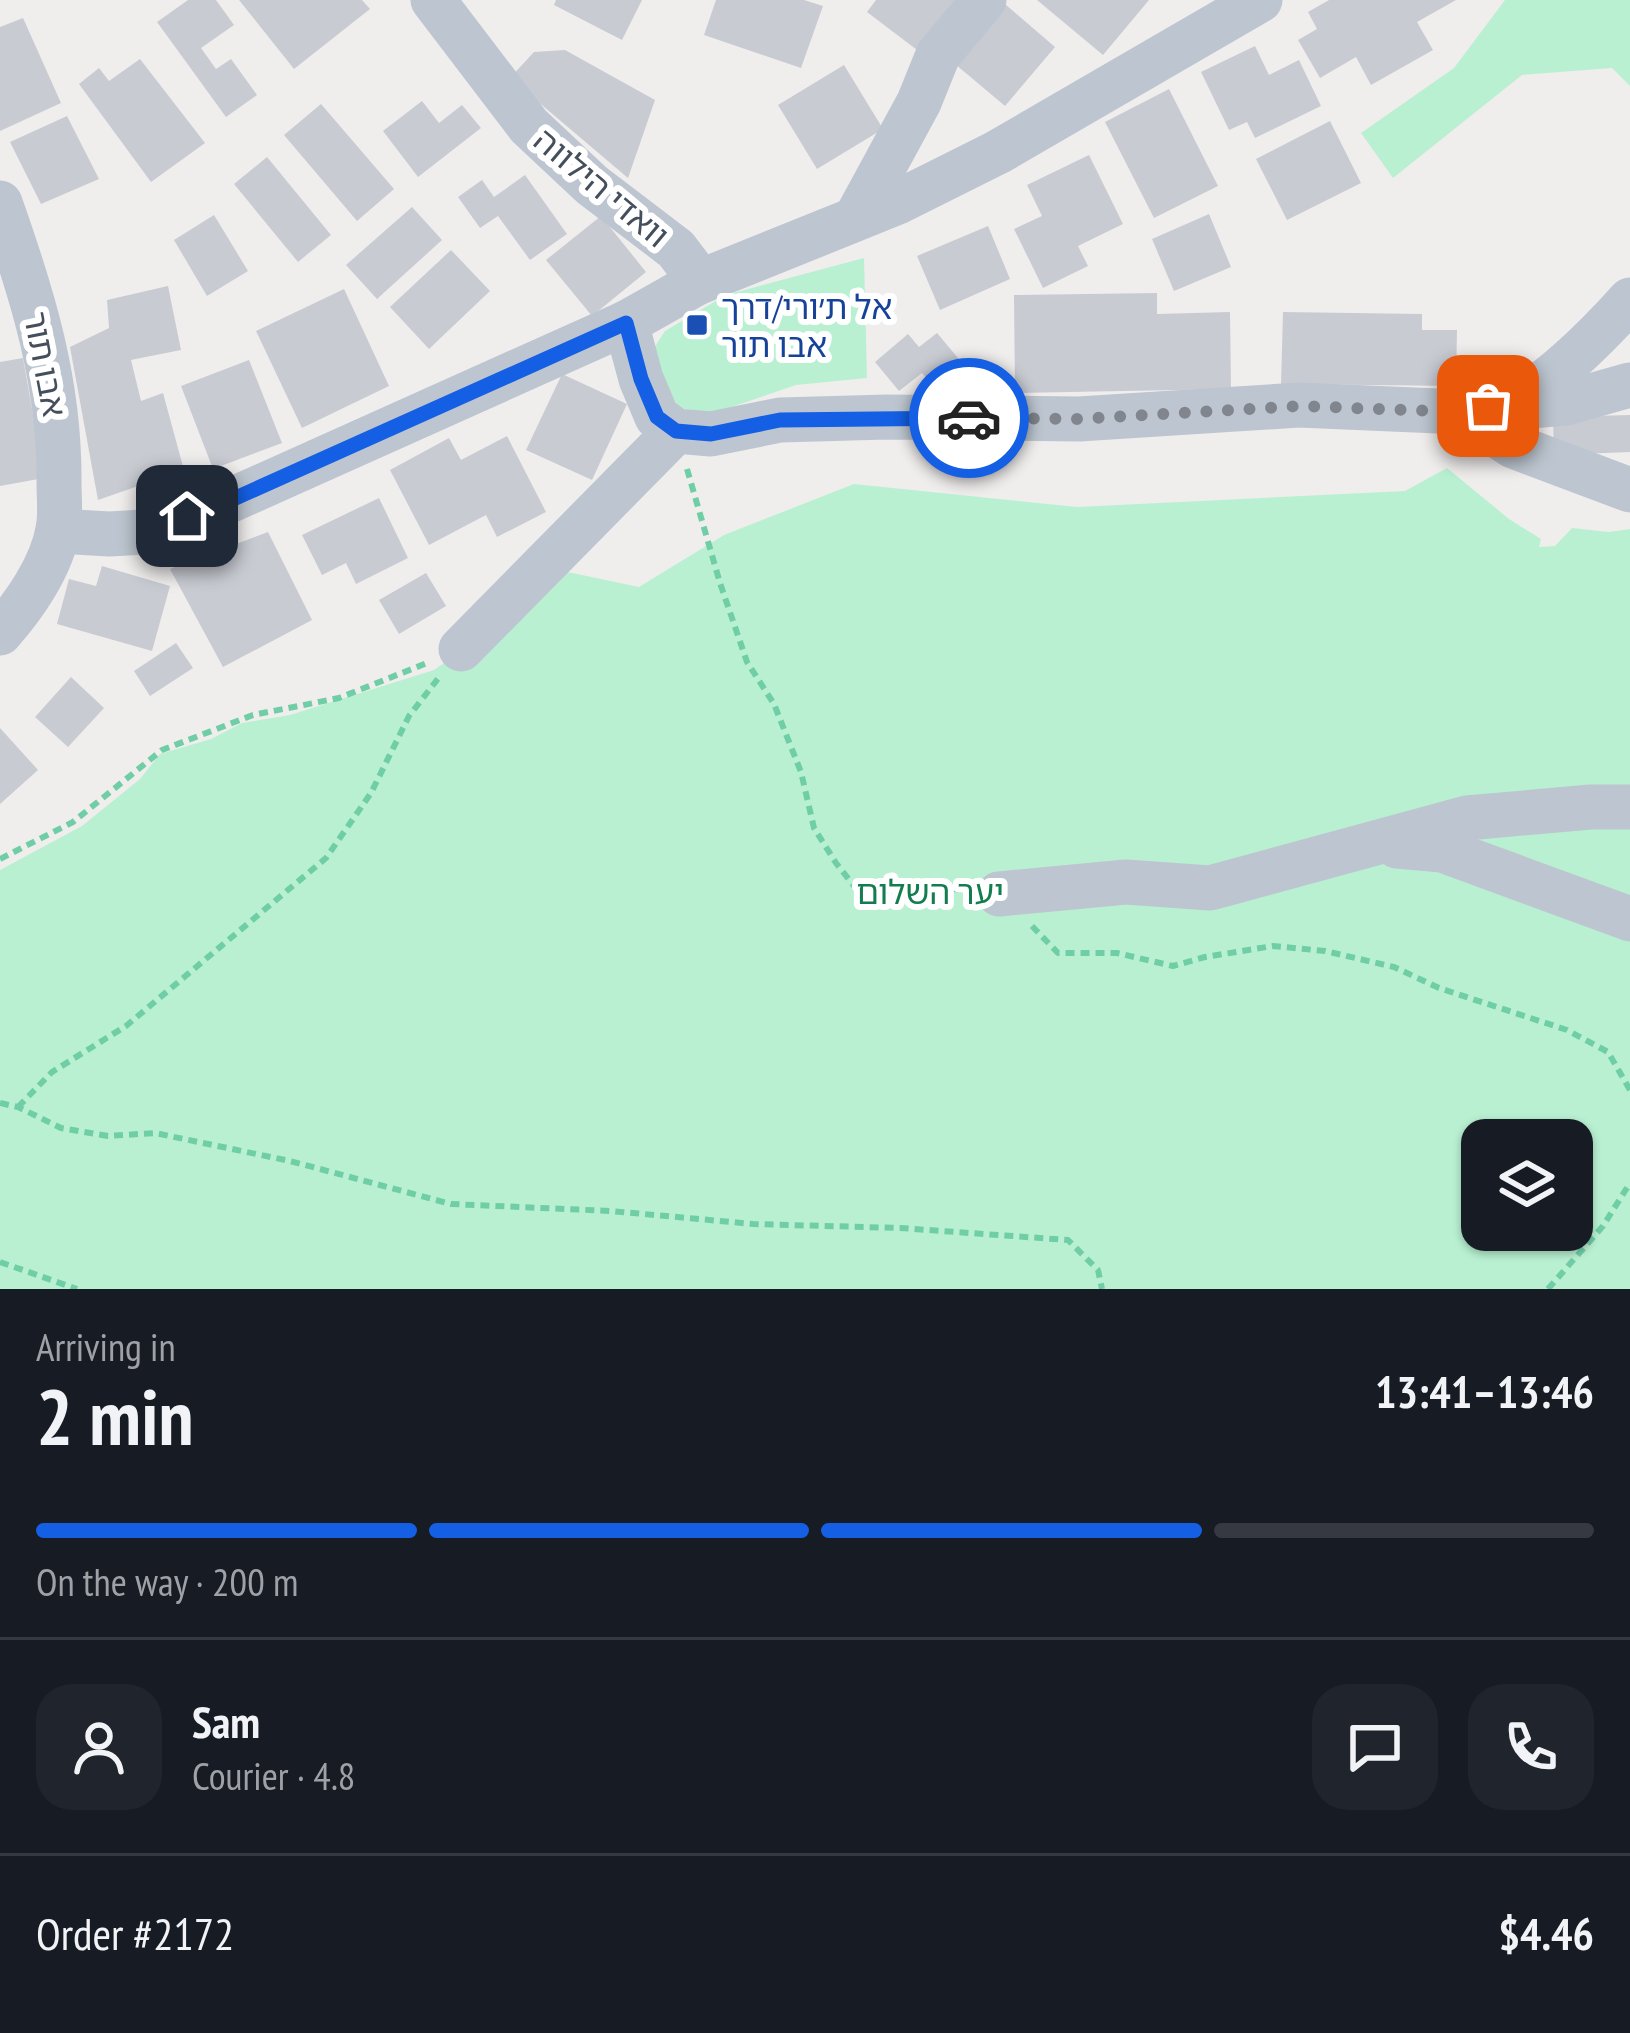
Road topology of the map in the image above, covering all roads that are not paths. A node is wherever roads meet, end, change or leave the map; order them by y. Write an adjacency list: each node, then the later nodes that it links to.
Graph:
1 (433, 0): 6 (street, וואדי הילווה)
2 (984, 0): 5 (street)
3 (1260, 0): 5 (street)
4 (0, 203): 13 (street, אבו תור)
5 (856, 218): 6 (street)
6 (697, 284): 8 (street, וואדי הילווה)
7 (1630, 300): 10 (street)
8 (626, 323): 11 (street); 13 (street, וואדי הילווה)
9 (1630, 385): 10 (street)
10 (1461, 412): 11 (street); 12 (street)
11 (676, 431): 15 (street)
12 (1630, 490)
13 (58, 531): 14 (street)
14 (0, 633)
15 (461, 649)
16 (1630, 807): 17 (street)
17 (1370, 844): 18 (street); 19 (street)
18 (999, 894)
19 (1630, 919)

